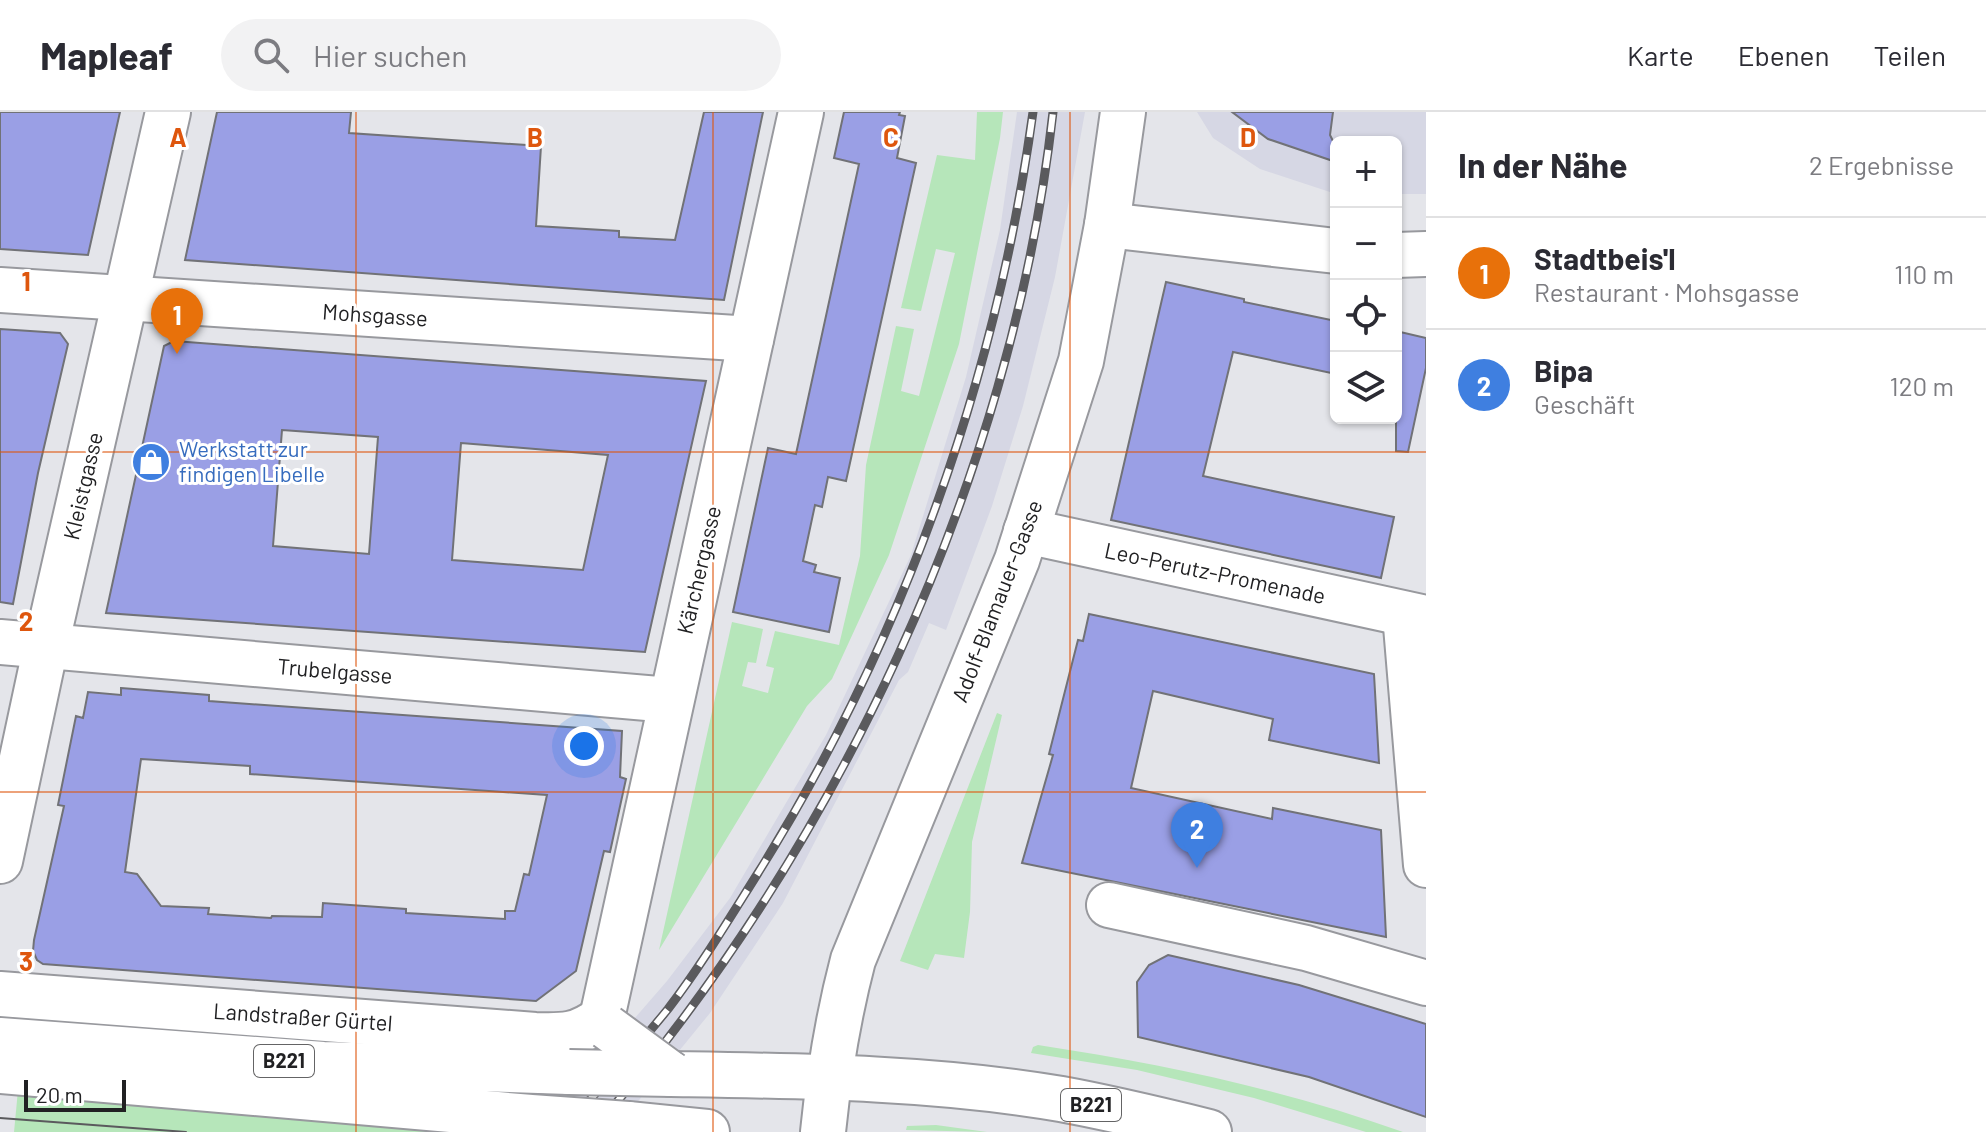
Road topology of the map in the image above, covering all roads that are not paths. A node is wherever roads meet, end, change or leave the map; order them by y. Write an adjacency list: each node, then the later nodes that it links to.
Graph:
1 (168, 112): 9 (street, Kleistgasse)
2 (801, 112): 10 (street, Kärchergasse)
3 (1123, 112): 4 (street, Adolf-Blamauer-Gasse)
4 (1107, 225): 5 (street); 11 (street, Adolf-Blamauer-Gasse)
5 (1330, 250)
6 (1426, 254): 7 (street)
7 (1402, 255)
8 (0, 290): 9 (street, Mohsgasse)
9 (126, 299): 10 (street, Mohsgasse); 14 (street, Kleistgasse)
10 (751, 339): 15 (street, Kärchergasse)
11 (1026, 531): 12 (street, Leo-Perutz-Promenade); 25 (street, Adolf-Blamauer-Gasse)
12 (1415, 616): 17 (street)
13 (0, 642): 14 (street, Trubelgasse)
14 (46, 646): 15 (street, Trubelgasse); 16 (street, Kleistgasse)
15 (670, 700): 21 (street, Kärchergasse)
16 (0, 861)
17 (1426, 865)
18 (1109, 905): 19 (street)
19 (1426, 983)
20 (0, 994): 21 (street, Landstraßer Gürtel)
21 (605, 1023): 24 (street, bridge)
22 (0, 1040): 24 (street, Landstraßer Gürtel / B221, bridge)
23 (0, 1071): 26 (street, B221, bridge)
24 (671, 1074): 25 (street, B221)
25 (828, 1077): 27 (street, Adolf-Blamauer-Gasse); 28 (street, B221)
26 (707, 1132)
27 (823, 1132)
28 (1209, 1132)

